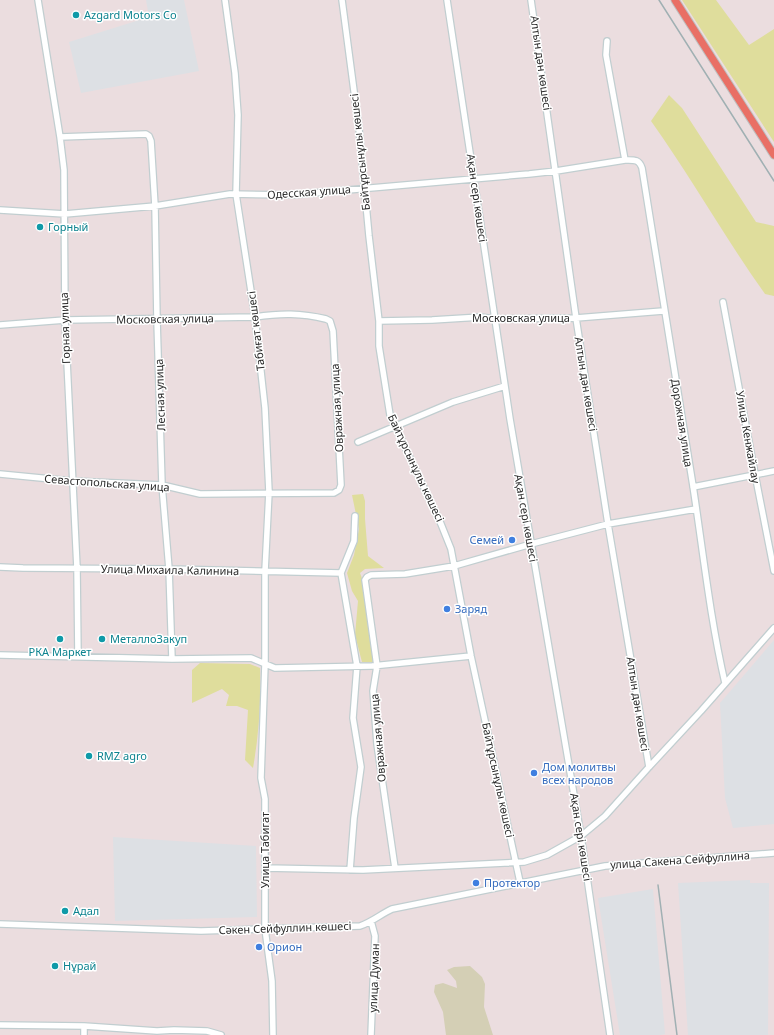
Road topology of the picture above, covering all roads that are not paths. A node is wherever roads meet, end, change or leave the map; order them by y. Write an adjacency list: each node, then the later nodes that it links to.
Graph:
1 (38, 0): 8 (street, Горная улица)
2 (225, 0): 15 (street, Табиғат көшесі)
3 (342, 0): 14 (street, Байтұрсынұлы көшесі)
4 (448, 0): 13 (street, Ақан сері көшесі)
5 (531, 0): 12 (street, Алтын дән көшесі)
6 (675, 0): 9 (main road)
7 (607, 41): 10 (street)
8 (60, 137): 16 (street, Лесная улица); 18 (street, Горная улица)
9 (774, 155)
10 (625, 160): 11 (street, Одесская улица); 12 (street, Одесская улица)
11 (640, 163): 20 (street, Дорожная улица)
12 (556, 171): 13 (street, Одесская улица); 22 (street, Алтын дән көшесі)
13 (474, 179): 14 (street, Одесская улица); 23 (street, Ақан сері көшесі)
14 (364, 188): 15 (street, Одесская улица); 27 (street, Байтұрсынұлы көшесі)
15 (236, 194): 16 (street, Одесская улица); 21 (street, Табиғат көшесі)
16 (155, 206): 18 (street, Одесская улица); 25 (street, Лесная улица)
17 (0, 210): 18 (street, Одесская улица)
18 (64, 214): 24 (street, Горная улица)
19 (723, 302): 34 (street, Улица Кенжайлау)
20 (663, 311): 22 (street, Московская улица); 37 (street, Дорожная улица)
21 (255, 317): 25 (street, Московская улица); 26 (street, Московская улица); 38 (street, Табиғат көшесі)
22 (576, 318): 23 (street, Московская улица); 42 (street, Алтын дән көшесі)
23 (495, 319): 27 (street, Московская улица); 29 (street, Ақан сері көшесі)
24 (65, 320): 25 (street, Московская улица); 28 (street, Московская улица); 35 (street, Горная улица)
25 (157, 320): 36 (street, Лесная улица)
26 (330, 321): 39 (street, Овражная улица)
27 (379, 321): 30 (street, Байтұрсынұлы көшесі)
28 (0, 325)
29 (505, 386): 30 (street); 43 (street, Ақан сері көшесі)
30 (395, 426): 31 (street); 44 (street, Байтұрсынұлы көшесі)
31 (358, 442)
32 (774, 471): 34 (street)
33 (0, 474): 35 (street, Севастопольская улица)
34 (755, 474): 37 (street); 49 (street, Улица Кенжайлау)
35 (72, 481): 36 (street, Севастопольская улица); 46 (street, Горная улица)
36 (162, 485): 38 (street, Севастопольская улица); 47 (street, Лесная улица)
37 (693, 487): 40 (street, Дорожная улица)
38 (269, 492): 39 (street, Севастопольская улица); 48 (street, Табиғат көшесі)
39 (334, 493)
40 (696, 509): 42 (street); 59 (street, Дорожная улица)
41 (355, 516): 50 (street)
42 (608, 524): 43 (street); 60 (street, Алтын дән көшесі)
43 (531, 544): 44 (street); 61 (street, Ақан сері көшесі)
44 (454, 566): 53 (street, Байтұрсынұлы көшесі); 58 (street, Овражная улица)
45 (0, 567): 46 (street, Улица Михаила Калинина)
46 (77, 568): 47 (street, Улица Михаила Калинина); 54 (street, Горная улица)
47 (169, 569): 48 (street, Улица Михаила Калинина); 55 (street, Лесная улица)
48 (265, 571): 50 (street, Улица Михаила Калинина); 56 (street, Табиғат көшесі)
49 (774, 571)
50 (341, 573): 57 (street, Овражная улица)
51 (774, 628): 59 (street)
52 (0, 655): 54 (street)
53 (472, 656): 58 (street); 63 (street, Байтұрсынұлы көшесі)
54 (78, 657): 55 (street)
55 (172, 659): 56 (street)
56 (266, 664): 57 (street); 64 (street, Улица Табигат)
57 (358, 666): 58 (street); 67 (street, Овражная улица)
58 (377, 666): 65 (street, Овражная улица)
59 (725, 683): 60 (street)
60 (649, 767): 61 (street)
61 (581, 836): 63 (street); 66 (street, Ақан сері көшесі)
62 (774, 853): 66 (street, улица Сакена Сейфуллина)
63 (515, 862): 65 (street); 68 (street, Байтұрсынұлы көшесі)
64 (265, 868): 67 (street); 71 (street, Улица Табигат)
65 (395, 868): 67 (street)
66 (586, 869): 68 (street, Сәкен Сейфуллин көшесі); 79 (street, Ақан сері көшесі)
67 (350, 870)
68 (520, 882): 69 (street, Сәкен Сейфуллин көшесі)
69 (371, 921): 71 (street, Сәкен Сейфуллин көшесі); 78 (street, улица Думан)
70 (0, 924): 71 (street, Сәкен Сейфуллин көшесі)
71 (265, 929): 77 (street, Улица Табигат)
72 (0, 1025): 73 (street)
73 (84, 1026): 74 (street); 75 (street)
74 (174, 1032): 76 (street)
75 (84, 1035)
76 (221, 1035)
77 (273, 1035)
78 (371, 1035)
79 (610, 1035)

